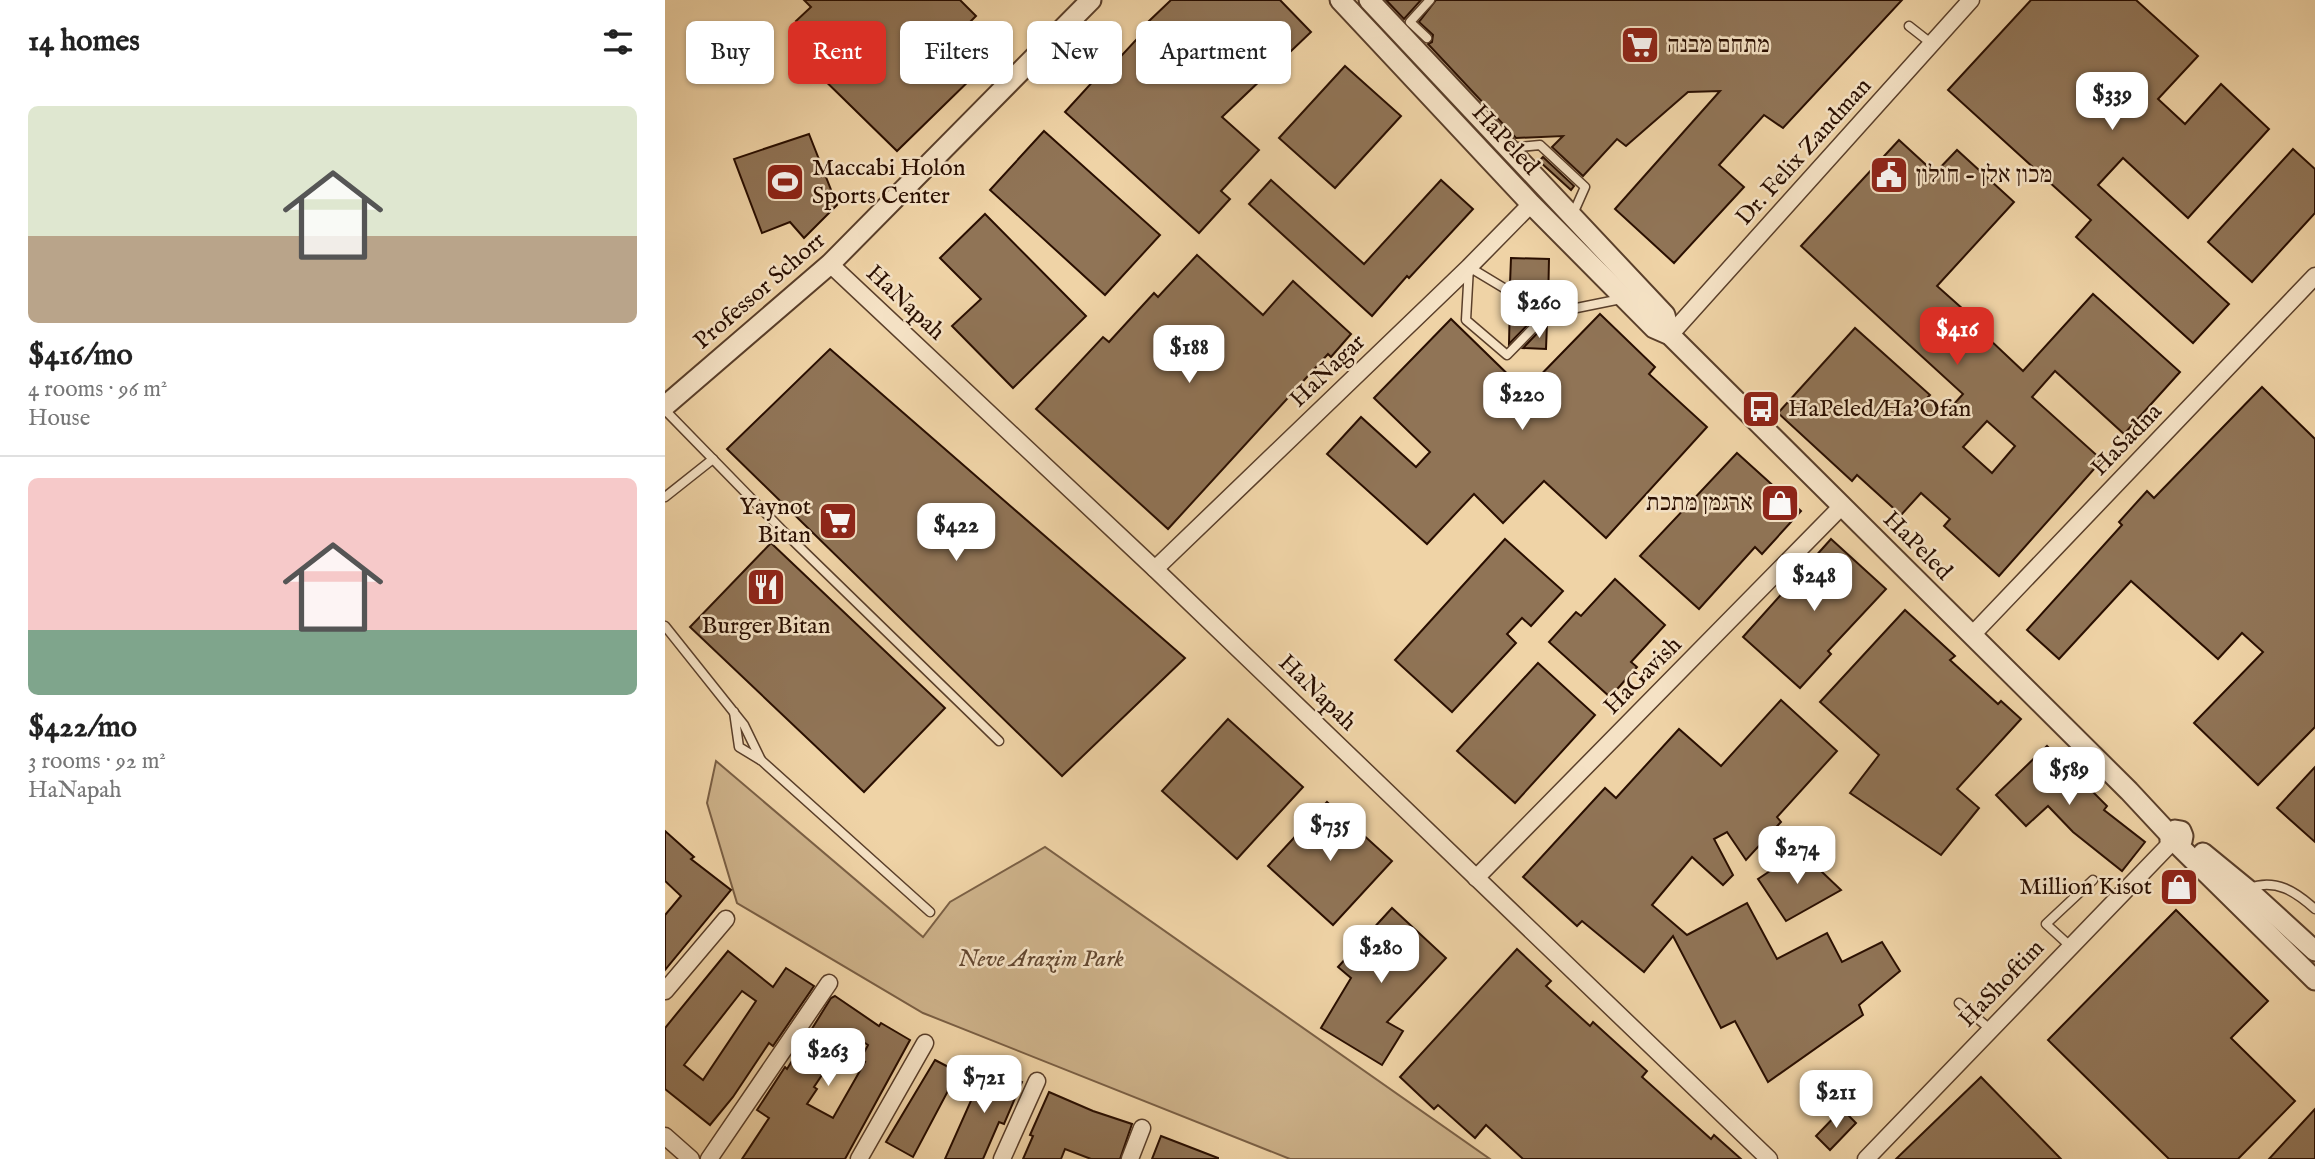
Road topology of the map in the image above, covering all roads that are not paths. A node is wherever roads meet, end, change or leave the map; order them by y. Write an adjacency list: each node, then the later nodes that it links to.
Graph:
1 (1091, 0): 12 (street, Professor Schorr)
2 (1340, 0): 10 (street, HaPeled)
3 (1430, 0): 7 (lane)
4 (1971, 0): 8 (street, Dr. Felix Zandman)
5 (1376, 2): 9 (street, HaPeled)
6 (1909, 26): 8 (lane)
7 (1427, 38)
8 (1932, 44): 17 (street, Dr. Felix Zandman)
9 (1508, 148): 11 (street, HaPeled); 11 (lane)
10 (1531, 204): 13 (street, HaNagar); 15 (street, HaPeled)
11 (1572, 216): 17 (street, HaPeled)
12 (831, 264): 18 (street, Professor Schorr); 22 (street, HaNapah)
13 (1469, 267): 16 (lane); 16 (lane); 22 (street, HaNagar)
14 (2315, 276): 24 (street, HaSadna)
15 (1624, 299): 16 (lane); 17 (street, HaPeled)
16 (1547, 314)
17 (1670, 335): 21 (street, HaPeled)
18 (665, 408): 19 (lane)
19 (713, 459): 20 (lane); 26 (lane)
20 (665, 497)
21 (1842, 506): 24 (street, HaPeled); 29 (street, HaGavish)
22 (1154, 569): 29 (street, HaNapah)
23 (665, 626): 25 (lane)
24 (1972, 635): 28 (street, HaPeled)
25 (734, 712): 27 (lane); 27 (lane)
26 (999, 741)
27 (762, 761): 33 (lane)
28 (2175, 838): 31 (street, HaPeled); 35 (street, HaShoftim); 37 (street, HaPeled)
29 (1476, 878): 51 (street, HaNapah)
30 (2093, 880): 35 (lane)
31 (2247, 889): 32 (lane); 36 (street, HaPeled)
32 (2315, 909)
33 (930, 912)
34 (726, 919): 39 (street)
35 (2070, 946): 41 (street, HaShoftim)
36 (2315, 951)
37 (2315, 980)
38 (829, 983): 47 (street)
39 (665, 991)
40 (1959, 1003): 41 (lane)
41 (1990, 1029): 52 (street, HaShoftim)
42 (925, 1042): 48 (street)
43 (1037, 1081): 49 (street)
44 (1142, 1128): 50 (street)
45 (665, 1136): 46 (street)
46 (691, 1159)
47 (709, 1159)
48 (859, 1159)
49 (1002, 1159)
50 (1130, 1159)
51 (1769, 1159)
52 (1866, 1159)

